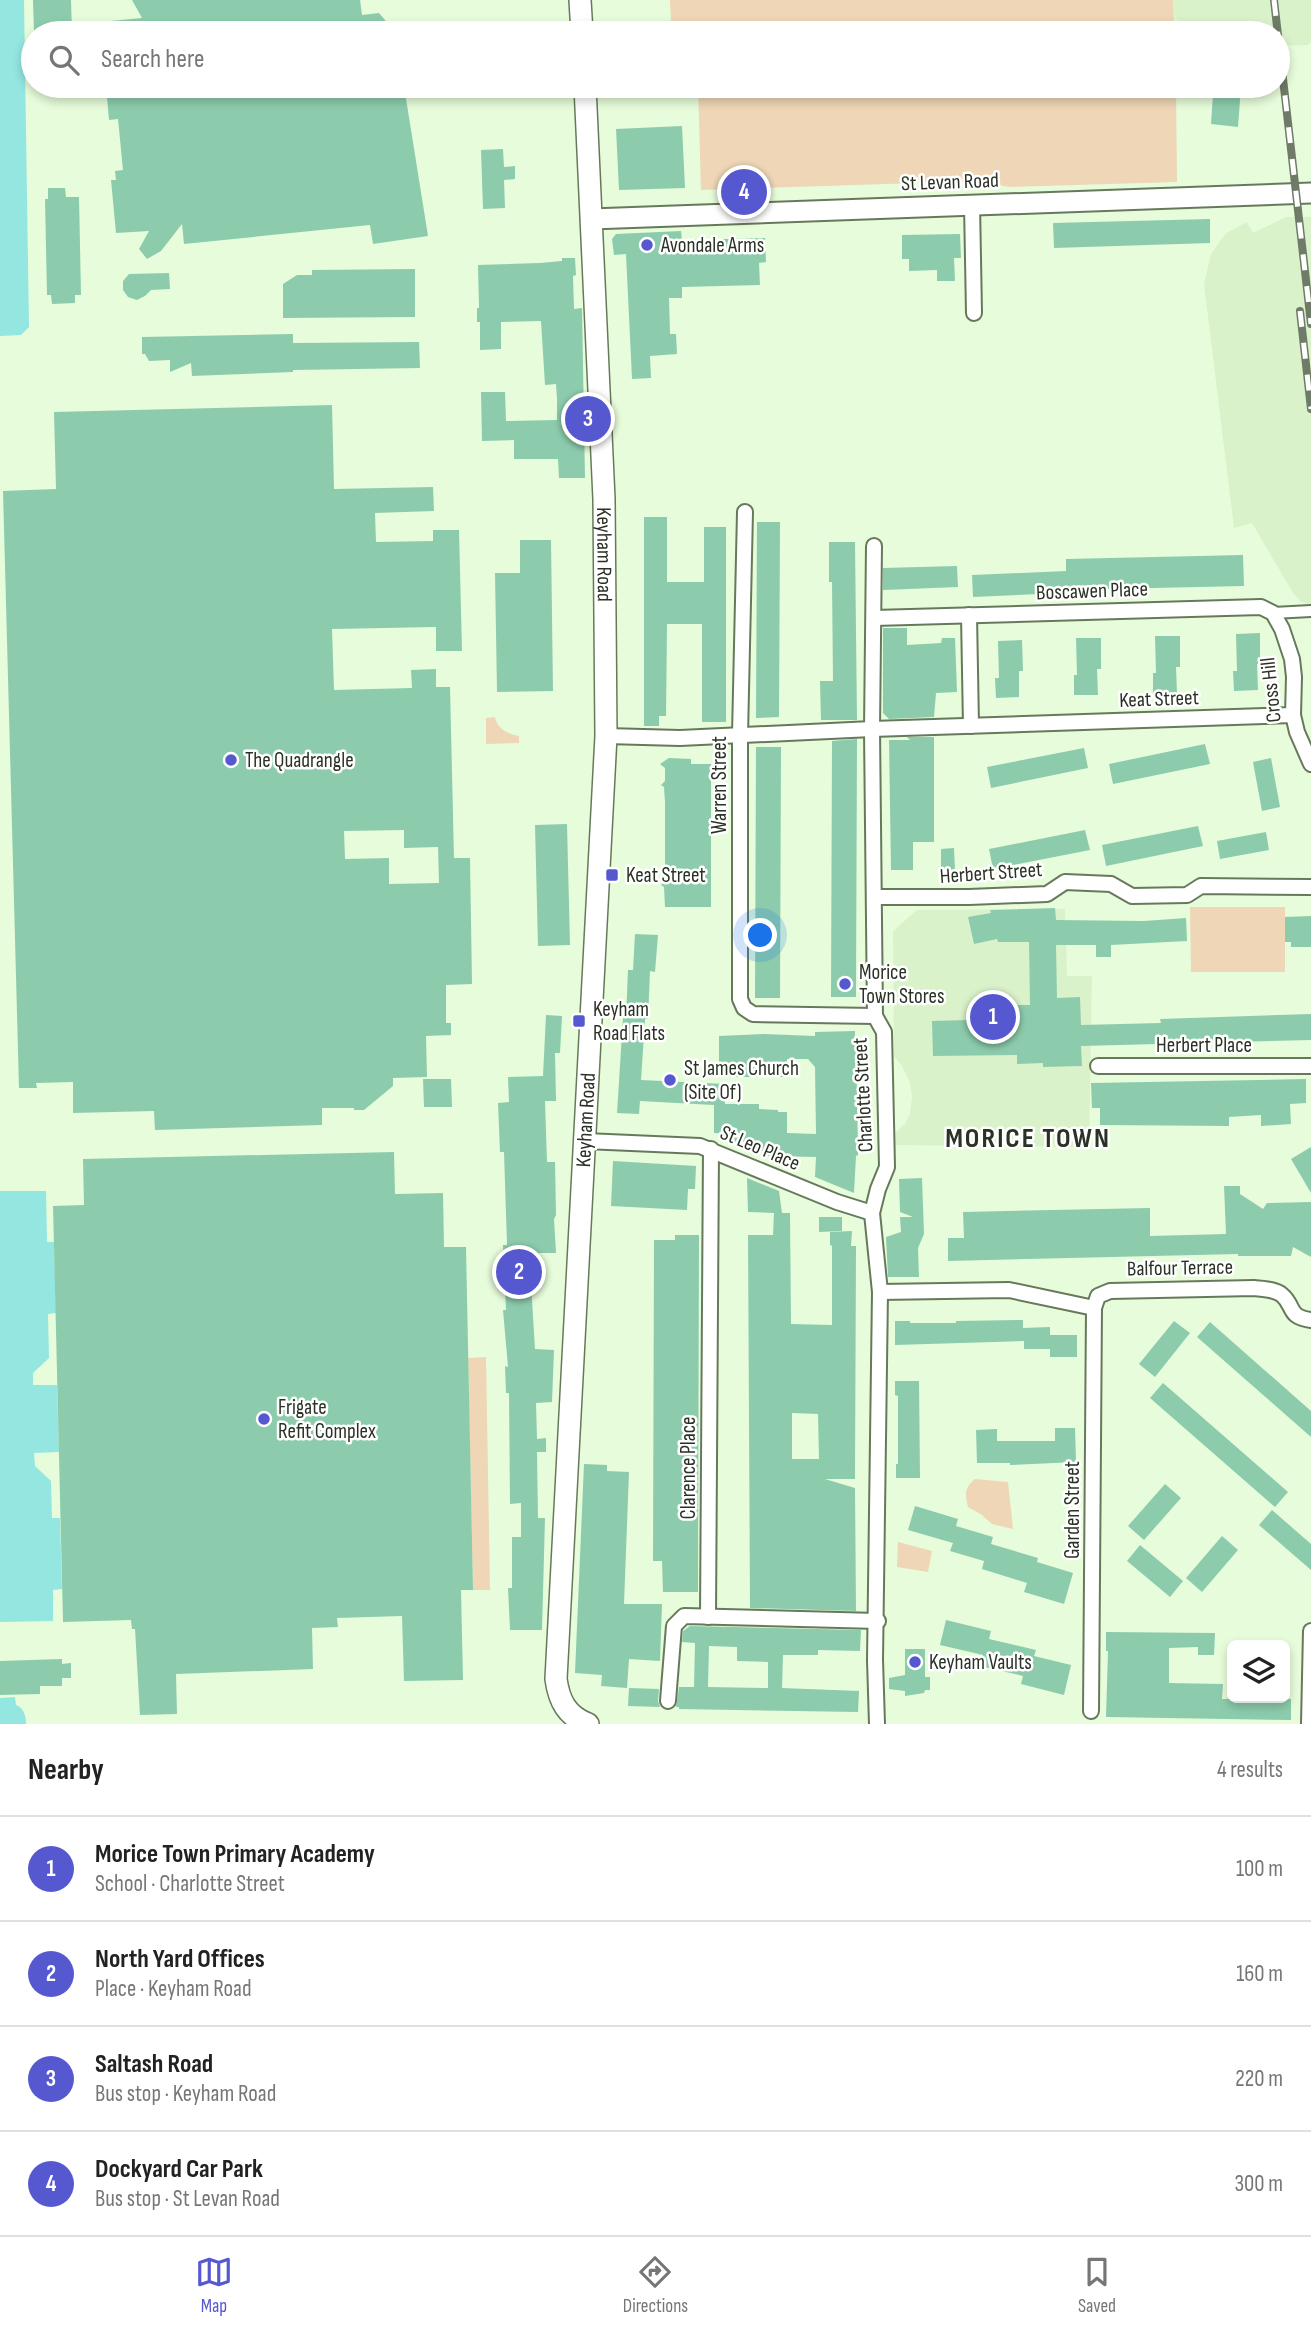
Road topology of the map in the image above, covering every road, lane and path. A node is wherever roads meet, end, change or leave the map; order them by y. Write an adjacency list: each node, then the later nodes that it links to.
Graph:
1 (580, 0): 2 (main road)
2 (581, 21)
3 (585, 98): 6 (main road, Keyham Road)
4 (1311, 193): 5 (street, St Levan Road)
5 (972, 204): 6 (street, St Levan Road); 7 (street)
6 (591, 219): 18 (main road, Keyham Road)
7 (974, 313)
8 (744, 512): 17 (street, Warren Street)
9 (874, 546): 13 (street, Charlotte Street)
10 (1311, 611): 11 (street, Boscawen Place)
11 (1273, 613): 12 (street, Boscawen Place); 14 (street, Cross Hill)
12 (969, 615): 13 (street, Boscawen Place); 15 (street)
13 (874, 618): 16 (street, Charlotte Street)
14 (1293, 715): 15 (street, Keat Street); 19 (street, Cross Hill)
15 (971, 726): 16 (street, Keat Street)
16 (872, 729): 17 (street, Keat Street); 21 (street, Charlotte Street)
17 (740, 735): 18 (street, Keat Street); 22 (street, Warren Street)
18 (606, 736): 25 (main road, Keyham Road)
19 (1311, 764)
20 (1311, 887): 21 (street, Herbert Street)
21 (875, 897): 22 (street, Charlotte Street)
22 (875, 1016): 27 (street, Charlotte Street)
23 (1098, 1066): 24 (street, Herbert Place)
24 (1311, 1066)
25 (585, 1142): 26 (street, St Leo Place); 36 (main road, Keyham Road)
26 (711, 1149): 27 (street, St Leo Place); 31 (street, Clarence Place)
27 (872, 1213): 28 (street, Charlotte Street)
28 (880, 1292): 29 (street); 32 (street, Charlotte Street)
29 (1094, 1308): 30 (street, Balfour Terrace); 35 (street, Garden Street)
30 (1311, 1320)
31 (708, 1617): 32 (street); 34 (street)
32 (878, 1621): 37 (street, Charlotte Street)
33 (1311, 1631): 38 (street)
34 (668, 1701)
35 (1091, 1711)
36 (583, 1722)
37 (877, 1724)
38 (1308, 1724)

